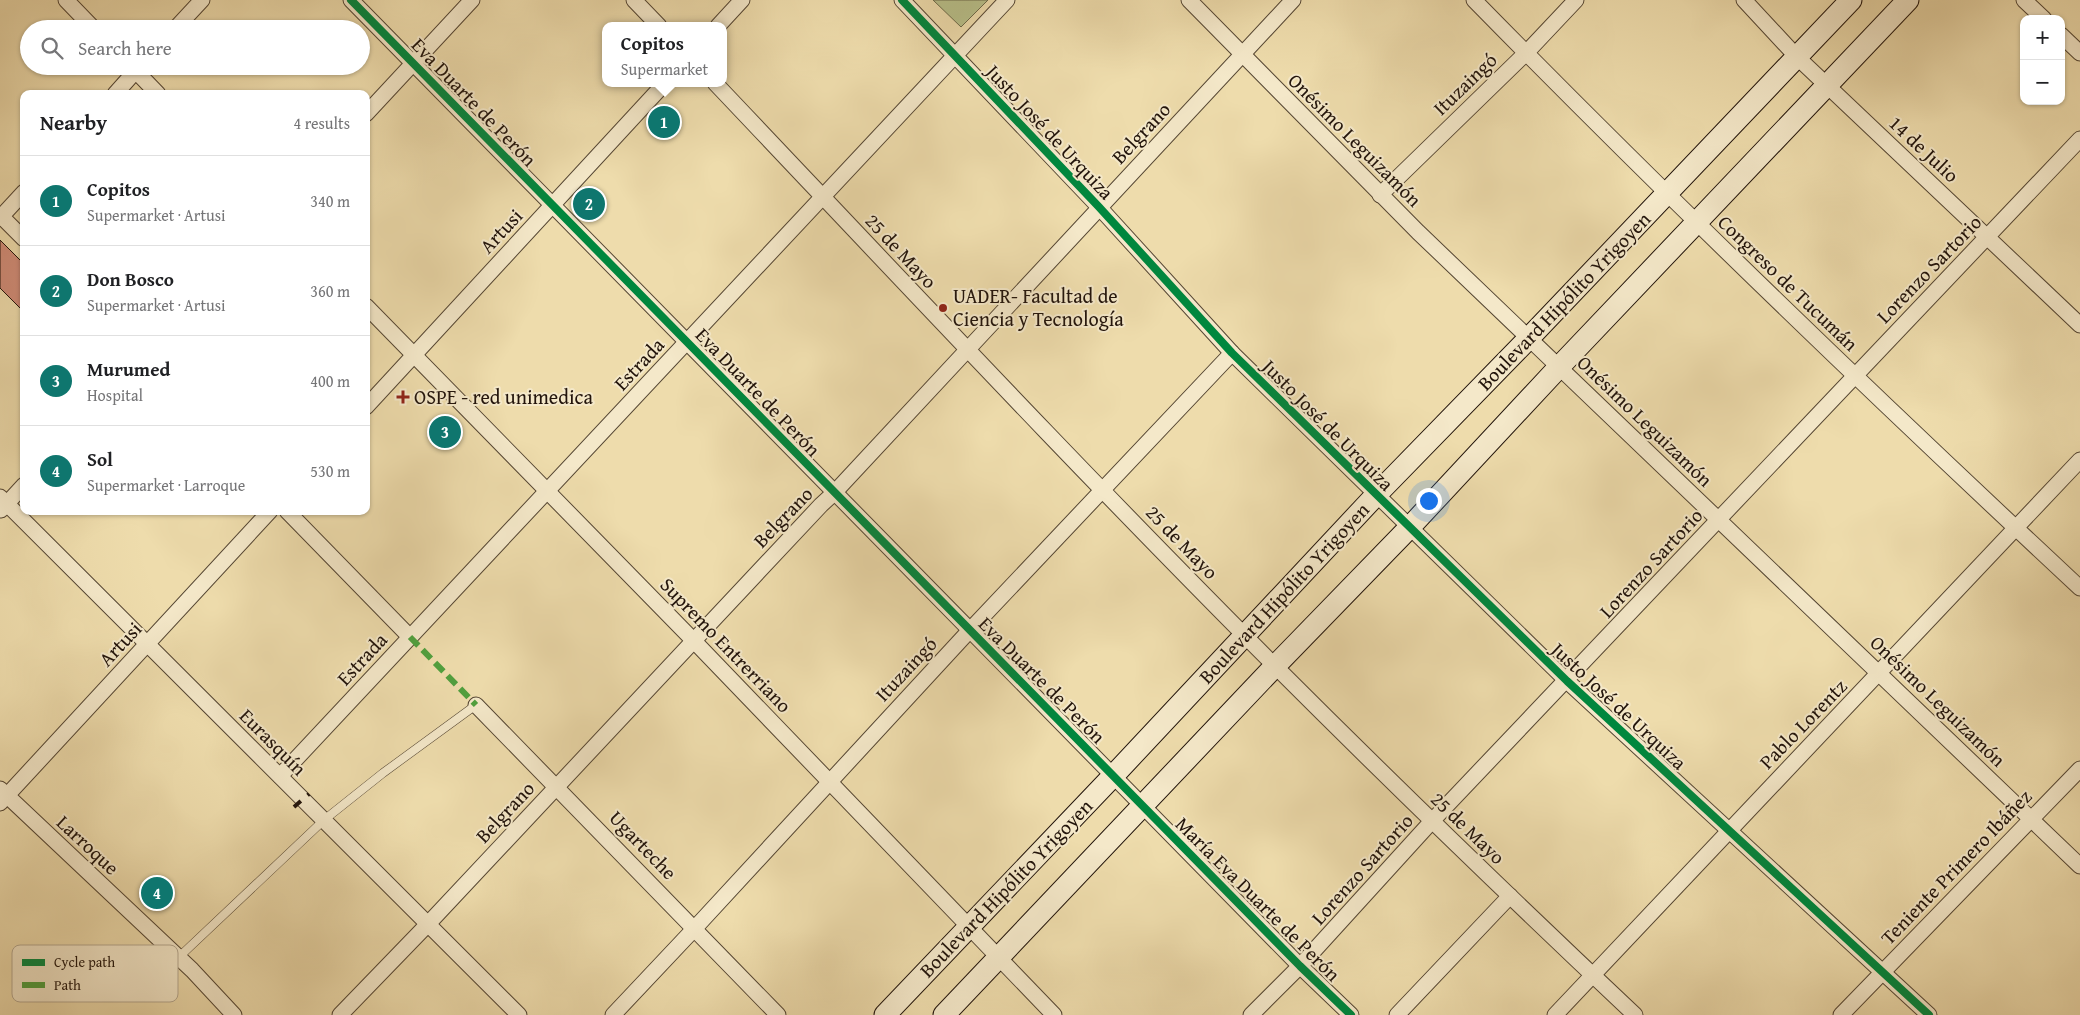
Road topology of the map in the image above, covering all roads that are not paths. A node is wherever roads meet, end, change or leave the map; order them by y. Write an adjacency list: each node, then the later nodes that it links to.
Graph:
1 (66, 0): 18 (street)
2 (202, 0): 19 (street)
3 (351, 0): 28 (street, Eva Duarte de Perón)
4 (472, 0): 28 (street)
5 (634, 0): 20 (street)
6 (742, 0): 21 (street)
7 (902, 0): 25 (street, Justo José de Urquiza)
8 (1006, 0): 25 (street, Estrada)
9 (1189, 0): 26 (street, Onésimo Leguizamón)
10 (1293, 0): 26 (street, Belgrano)
11 (1474, 0): 24 (street, Congreso de Tucumán)
12 (1576, 0): 24 (street, Ituzaingó)
13 (1744, 0): 27 (street, 14 de Julio)
14 (1851, 0): 27 (main road, Boulevard Hipólito Yrigoyen)
15 (1908, 0): 31 (main road, Boulevard Hipólito Yrigoyen)
16 (2024, 0): 17 (street)
17 (2040, 15)
18 (85, 20)
19 (183, 20)
20 (656, 22)
21 (722, 22)
22 (2065, 39): 23 (street)
23 (2080, 52)
24 (1526, 53): 38 (street, Congreso de Tucumán); 39 (street, Ituzaingó)
25 (956, 54): 41 (street, Estrada); 43 (street, Justo José de Urquiza)
26 (1242, 54): 39 (street, Onésimo Leguizamón); 43 (street, Belgrano)
27 (1797, 57): 31 (street, 14 de Julio); 38 (main road, Boulevard Hipólito Yrigoyen)
28 (413, 63): 36 (street); 42 (street, Eva Duarte de Perón)
29 (130, 75): 34 (street)
30 (142, 75): 35 (street)
31 (1827, 85): 45 (main road, Boulevard Hipólito Yrigoyen); 47 (street, 14 de Julio)
32 (661, 87): 42 (street, Artusi)
33 (719, 87): 41 (street, 25 de Mayo)
34 (118, 90)
35 (155, 90)
36 (370, 110)
37 (2080, 139): 47 (street, Lorenzo Sartorio)
38 (1668, 192): 45 (street, Congreso de Tucumán); 50 (main road, Boulevard Hipólito Yrigoyen)
39 (1380, 195): 50 (street, Onésimo Leguizamón)
40 (20, 196): 44 (street)
41 (822, 197): 51 (street, Estrada); 52 (street, 25 de Mayo)
42 (552, 205): 51 (street, Eva Duarte de Perón); 54 (street, Artusi)
43 (1099, 207): 52 (street, Belgrano); 53 (street, Justo José de Urquiza)
44 (0, 216): 46 (street)
45 (1697, 222): 55 (main road, Boulevard Hipólito Yrigoyen); 56 (street, Congreso de Tucumán)
46 (20, 235)
47 (1987, 237): 49 (street, 14 de Julio); 56 (street, Lorenzo Sartorio)
48 (370, 310): 54 (street, Supremo Entrerriano)
49 (2080, 325)
50 (1529, 338): 55 (street, Onésimo Leguizamón); 63 (main road, Boulevard Hipólito Yrigoyen)
51 (686, 342): 61 (street, Estrada); 62 (street, Eva Duarte de Perón)
52 (966, 349): 60 (street, 25 de Mayo); 62 (street, Belgrano)
53 (1232, 354): 60 (street, Ituzaingó); 63 (street, Justo José de Urquiza)
54 (414, 355): 57 (street, Artusi); 61 (street, Supremo Entrerriano)
55 (1559, 367): 67 (street, Onésimo Leguizamón); 68 (main road, Boulevard Hipólito Yrigoyen)
56 (1855, 376): 67 (street, Lorenzo Sartorio); 69 (street, Congreso de Tucumán)
57 (370, 402)
58 (2080, 460): 69 (street, Pablo Lorentz)
59 (20, 488): 64 (street)
60 (1102, 489): 71 (street, Ituzaingó); 72 (street, 25 de Mayo)
61 (547, 492): 73 (street, Estrada); 74 (street, Supremo Entrerriano)
62 (834, 493): 71 (street, Eva Duarte de Perón); 74 (street, Belgrano)
63 (1376, 495): 68 (street, Justo José de Urquiza); 72 (main road, Boulevard Hipólito Yrigoyen)
64 (2, 504): 75 (street, Eurasquín)
65 (266, 515): 75 (street, Artusi)
66 (291, 515): 73 (street)
67 (1719, 520): 77 (street, Onésimo Leguizamón); 78 (street, Lorenzo Sartorio)
68 (1410, 528): 76 (main road, Boulevard Hipólito Yrigoyen); 78 (street, Justo José de Urquiza)
69 (2015, 528): 70 (street, Congreso de Tucumán); 77 (street, Pablo Lorentz)
70 (2080, 588)
71 (970, 630): 82 (street, Eva Duarte de Perón); 83 (street, Ituzaingó)
72 (1244, 634): 76 (street, 25 de Mayo); 82 (main road, Boulevard Hipólito Yrigoyen)
73 (410, 638): 81 (street, Estrada)
74 (694, 641): 83 (street, Supremo Entrerriano); 84 (street, Belgrano)
75 (147, 644): 81 (street, Eurasquín); 85 (street, Artusi)
76 (1275, 666): 86 (main road, Boulevard Hipólito Yrigoyen); 89 (street, 25 de Mayo)
77 (1879, 673): 87 (street, Onésimo Leguizamón); 90 (street, Pablo Lorentz)
78 (1567, 681): 89 (street, Lorenzo Sartorio); 90 (street, Justo José de Urquiza)
79 (476, 704): 84 (street, Ugarteche); 88 (lane)
80 (2080, 769): 87 (street, Teniente Primero Ibáñez)
81 (280, 776): 88 (street, Eurasquín)
82 (1113, 776): 86 (street, Eva Duarte de Perón); 94 (main road, Boulevard Hipólito Yrigoyen)
83 (830, 781): 94 (street, Supremo Entrerriano); 95 (street, Ituzaingó)
84 (557, 785): 93 (street, Belgrano); 95 (street, Ugarteche)
85 (2, 796): 96 (street, Larroque)
86 (1142, 806): 98 (main road, Boulevard Hipólito Yrigoyen); 99 (street, María Eva Duarte de Perón)
87 (2031, 818): 91 (street, Onésimo Leguizamón); 100 (street, Teniente Primero Ibáñez)
88 (324, 820): 93 (street, Eurasquín); 97 (lane)
89 (1432, 821): 92 (street, 25 de Mayo); 99 (street, Lorenzo Sartorio)
90 (1729, 829): 100 (street, Justo José de Urquiza); 101 (street, Pablo Lorentz)
91 (2080, 866)
92 (1510, 896): 101 (street, 25 de Mayo); 112 (street)
93 (428, 924): 103 (street, Belgrano); 104 (street, Eurasquín)
94 (968, 926): 98 (street, Supremo Entrerriano); 107 (main road, Boulevard Hipólito Yrigoyen)
95 (695, 928): 105 (street, Ituzaingó); 106 (street, Ugarteche)
96 (166, 945)
97 (179, 957): 102 (street, Larroque)
98 (999, 957): 108 (main road, Boulevard Hipólito Yrigoyen); 109 (street, Supremo Entrerriano)
99 (1300, 966): 110 (street, Lorenzo Sartorio); 111 (street, María Eva Duarte de Perón)
100 (1883, 971): 115 (street, Teniente Primero Ibáñez); 116 (street, Justo José de Urquiza)
101 (1593, 976): 113 (street, Pablo Lorentz); 114 (street, 25 de Mayo)
102 (234, 1015)
103 (340, 1015)
104 (519, 1015)
105 (613, 1015)
106 (778, 1015)
107 (885, 1015)
108 (944, 1015)
109 (1054, 1015)
110 (1251, 1015)
111 (1351, 1015)
112 (1397, 1015)
113 (1555, 1015)
114 (1635, 1015)
115 (1841, 1015)
116 (1929, 1015)

